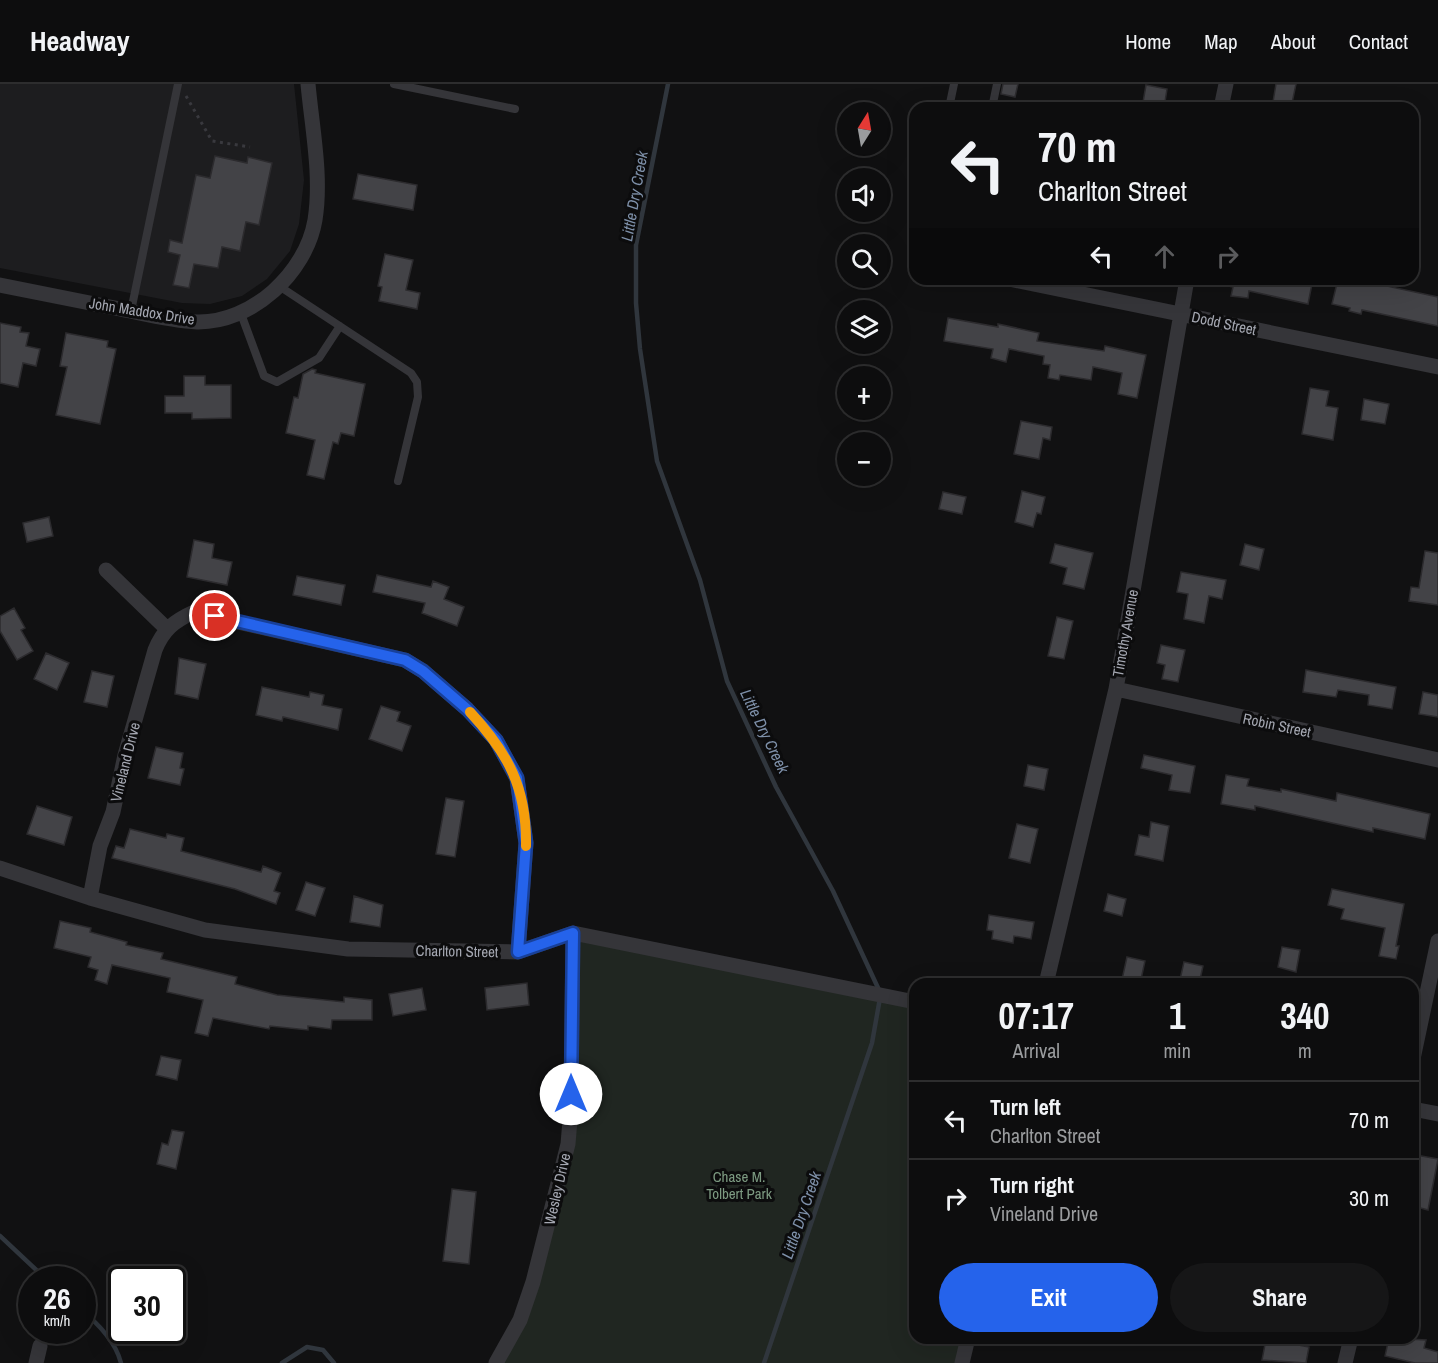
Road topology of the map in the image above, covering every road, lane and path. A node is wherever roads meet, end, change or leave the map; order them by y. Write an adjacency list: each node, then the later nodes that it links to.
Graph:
1 (178, 84): 17 (lane)
2 (308, 84): 16 (street, John Maddox Drive)
3 (394, 84): 11 (lane)
4 (954, 84): 8 (lane)
5 (997, 84): 9 (lane)
6 (1226, 84): 10 (street)
7 (184, 93): 12 (path)
8 (950, 102)
9 (993, 102)
10 (1222, 102)
11 (515, 109)
12 (250, 147)
13 (0, 285): 17 (street, John Maddox Drive)
14 (1038, 285): 19 (street, Dodd Street)
15 (1186, 285): 19 (street, Timothy Avenue)
16 (279, 286): 18 (street, John Maddox Drive); 20 (lane)
17 (131, 311): 18 (street, John Maddox Drive)
18 (240, 312): 20 (lane)
19 (1180, 314): 21 (street, Dodd Street); 25 (street, Timothy Avenue)
20 (340, 326): 22 (lane)
21 (1438, 367)
22 (398, 481)
23 (106, 570): 24 (street)
24 (167, 629): 28 (street, Vineland Drive); 31 (street)
25 (1116, 689): 26 (street, Robin Street); 32 (street, Timothy Avenue)
26 (1438, 760)
27 (0, 868): 28 (street, Charlton Street)
28 (90, 898): 31 (street, Charlton Street)
29 (573, 933): 31 (street, Charlton Street); 33 (street); 41 (street, Wesley Drive)
30 (1438, 941): 34 (street)
31 (518, 952)
32 (1047, 978)
33 (909, 1001)
34 (1419, 1031)
35 (1419, 1110): 36 (street)
36 (1438, 1114)
37 (967, 1344): 42 (street)
38 (1350, 1344): 43 (street)
39 (40, 1346): 40 (street)
40 (36, 1363)
41 (496, 1363)
42 (962, 1363)
43 (1345, 1363)

